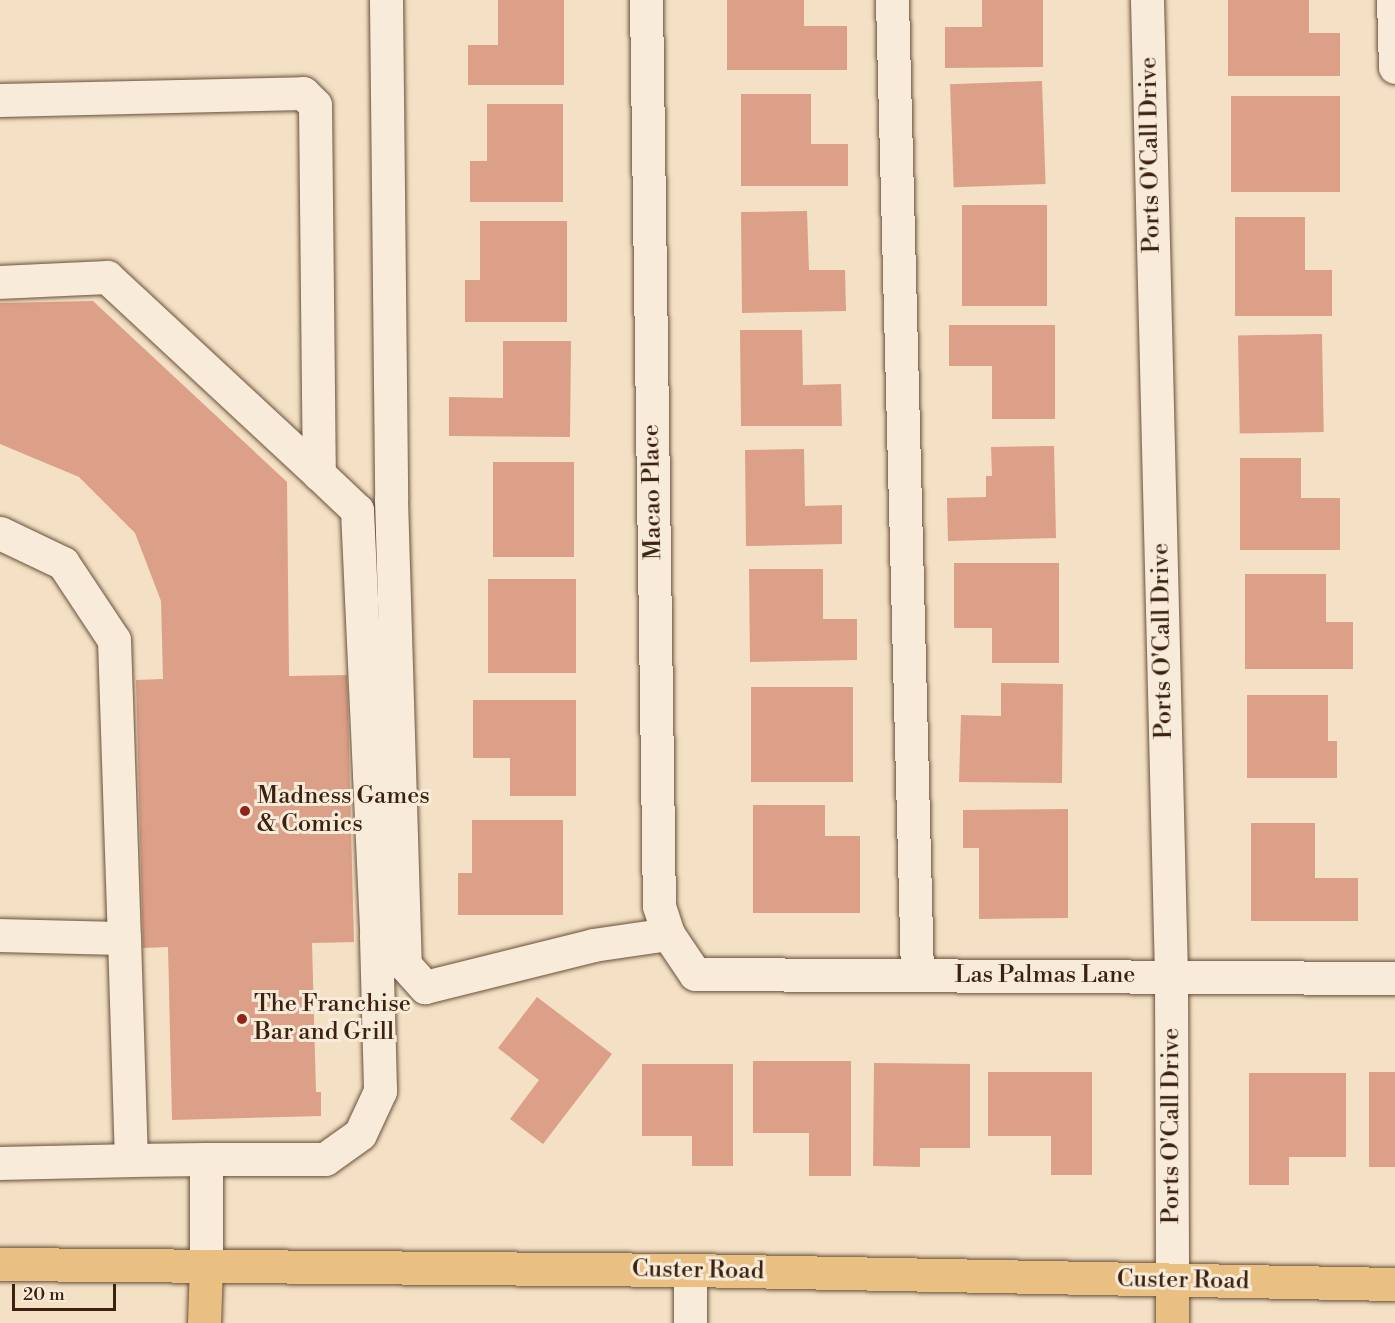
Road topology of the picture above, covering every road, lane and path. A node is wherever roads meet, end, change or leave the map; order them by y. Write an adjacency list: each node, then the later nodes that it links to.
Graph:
1 (386, 0): 11 (street)
2 (646, 0): 11 (street, Macao Place)
3 (892, 0): 15 (street)
4 (1147, 0): 16 (street, Ports O'Call Drive)
5 (1393, 0): 6 (street)
6 (1395, 67)
7 (0, 100): 9 (street)
8 (0, 282): 9 (street)
9 (319, 474): 19 (street)
10 (0, 533): 13 (street)
11 (668, 934): 14 (street, Macao Place)
12 (0, 935): 13 (street)
13 (124, 938): 18 (street)
14 (695, 974): 15 (street, Las Palmas Lane)
15 (917, 975): 16 (street, Las Palmas Lane)
16 (1171, 977): 17 (street, Las Palmas Lane); 24 (street, Ports O'Call Drive)
17 (1395, 978)
18 (131, 1160): 19 (street); 20 (street)
19 (206, 1160): 22 (street)
20 (0, 1163)
21 (0, 1264): 22 (main road, Custer Road)
22 (206, 1266): 23 (main road, Custer Road); 26 (main road)
23 (690, 1270): 24 (main road, Custer Road); 27 (street)
24 (1172, 1281): 25 (main road, Custer Road); 28 (main road)
25 (1395, 1284)
26 (204, 1323)
27 (690, 1323)
28 (1172, 1323)

